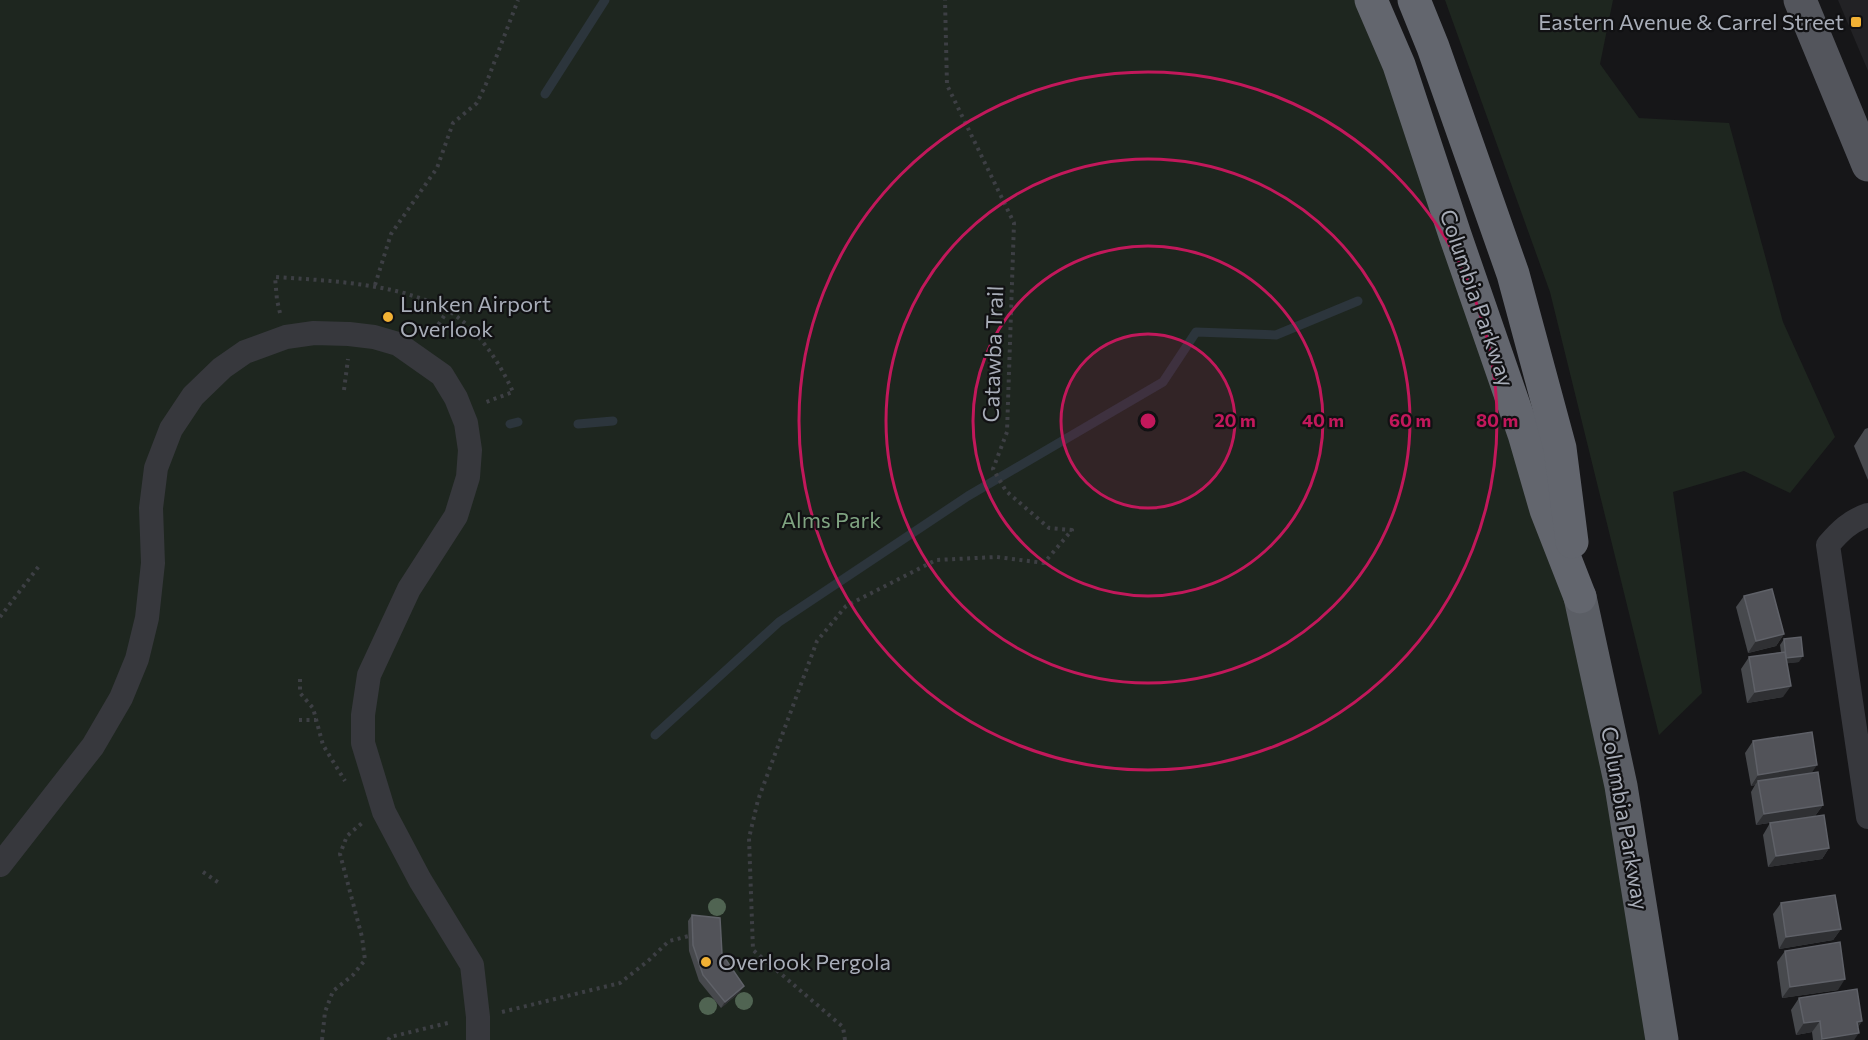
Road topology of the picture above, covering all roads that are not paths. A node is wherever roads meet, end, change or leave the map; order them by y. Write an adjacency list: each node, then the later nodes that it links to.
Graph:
1 (1371, 0): 6 (highway, Columbia Parkway)
2 (1414, 0): 6 (highway, Columbia Parkway)
3 (1800, 0): 4 (main road)
4 (1868, 165)
5 (1868, 515): 7 (street)
6 (1580, 597): 10 (highway, Columbia Parkway)
7 (1868, 817)
8 (0, 865): 9 (street)
9 (478, 1040)
10 (1662, 1040)

